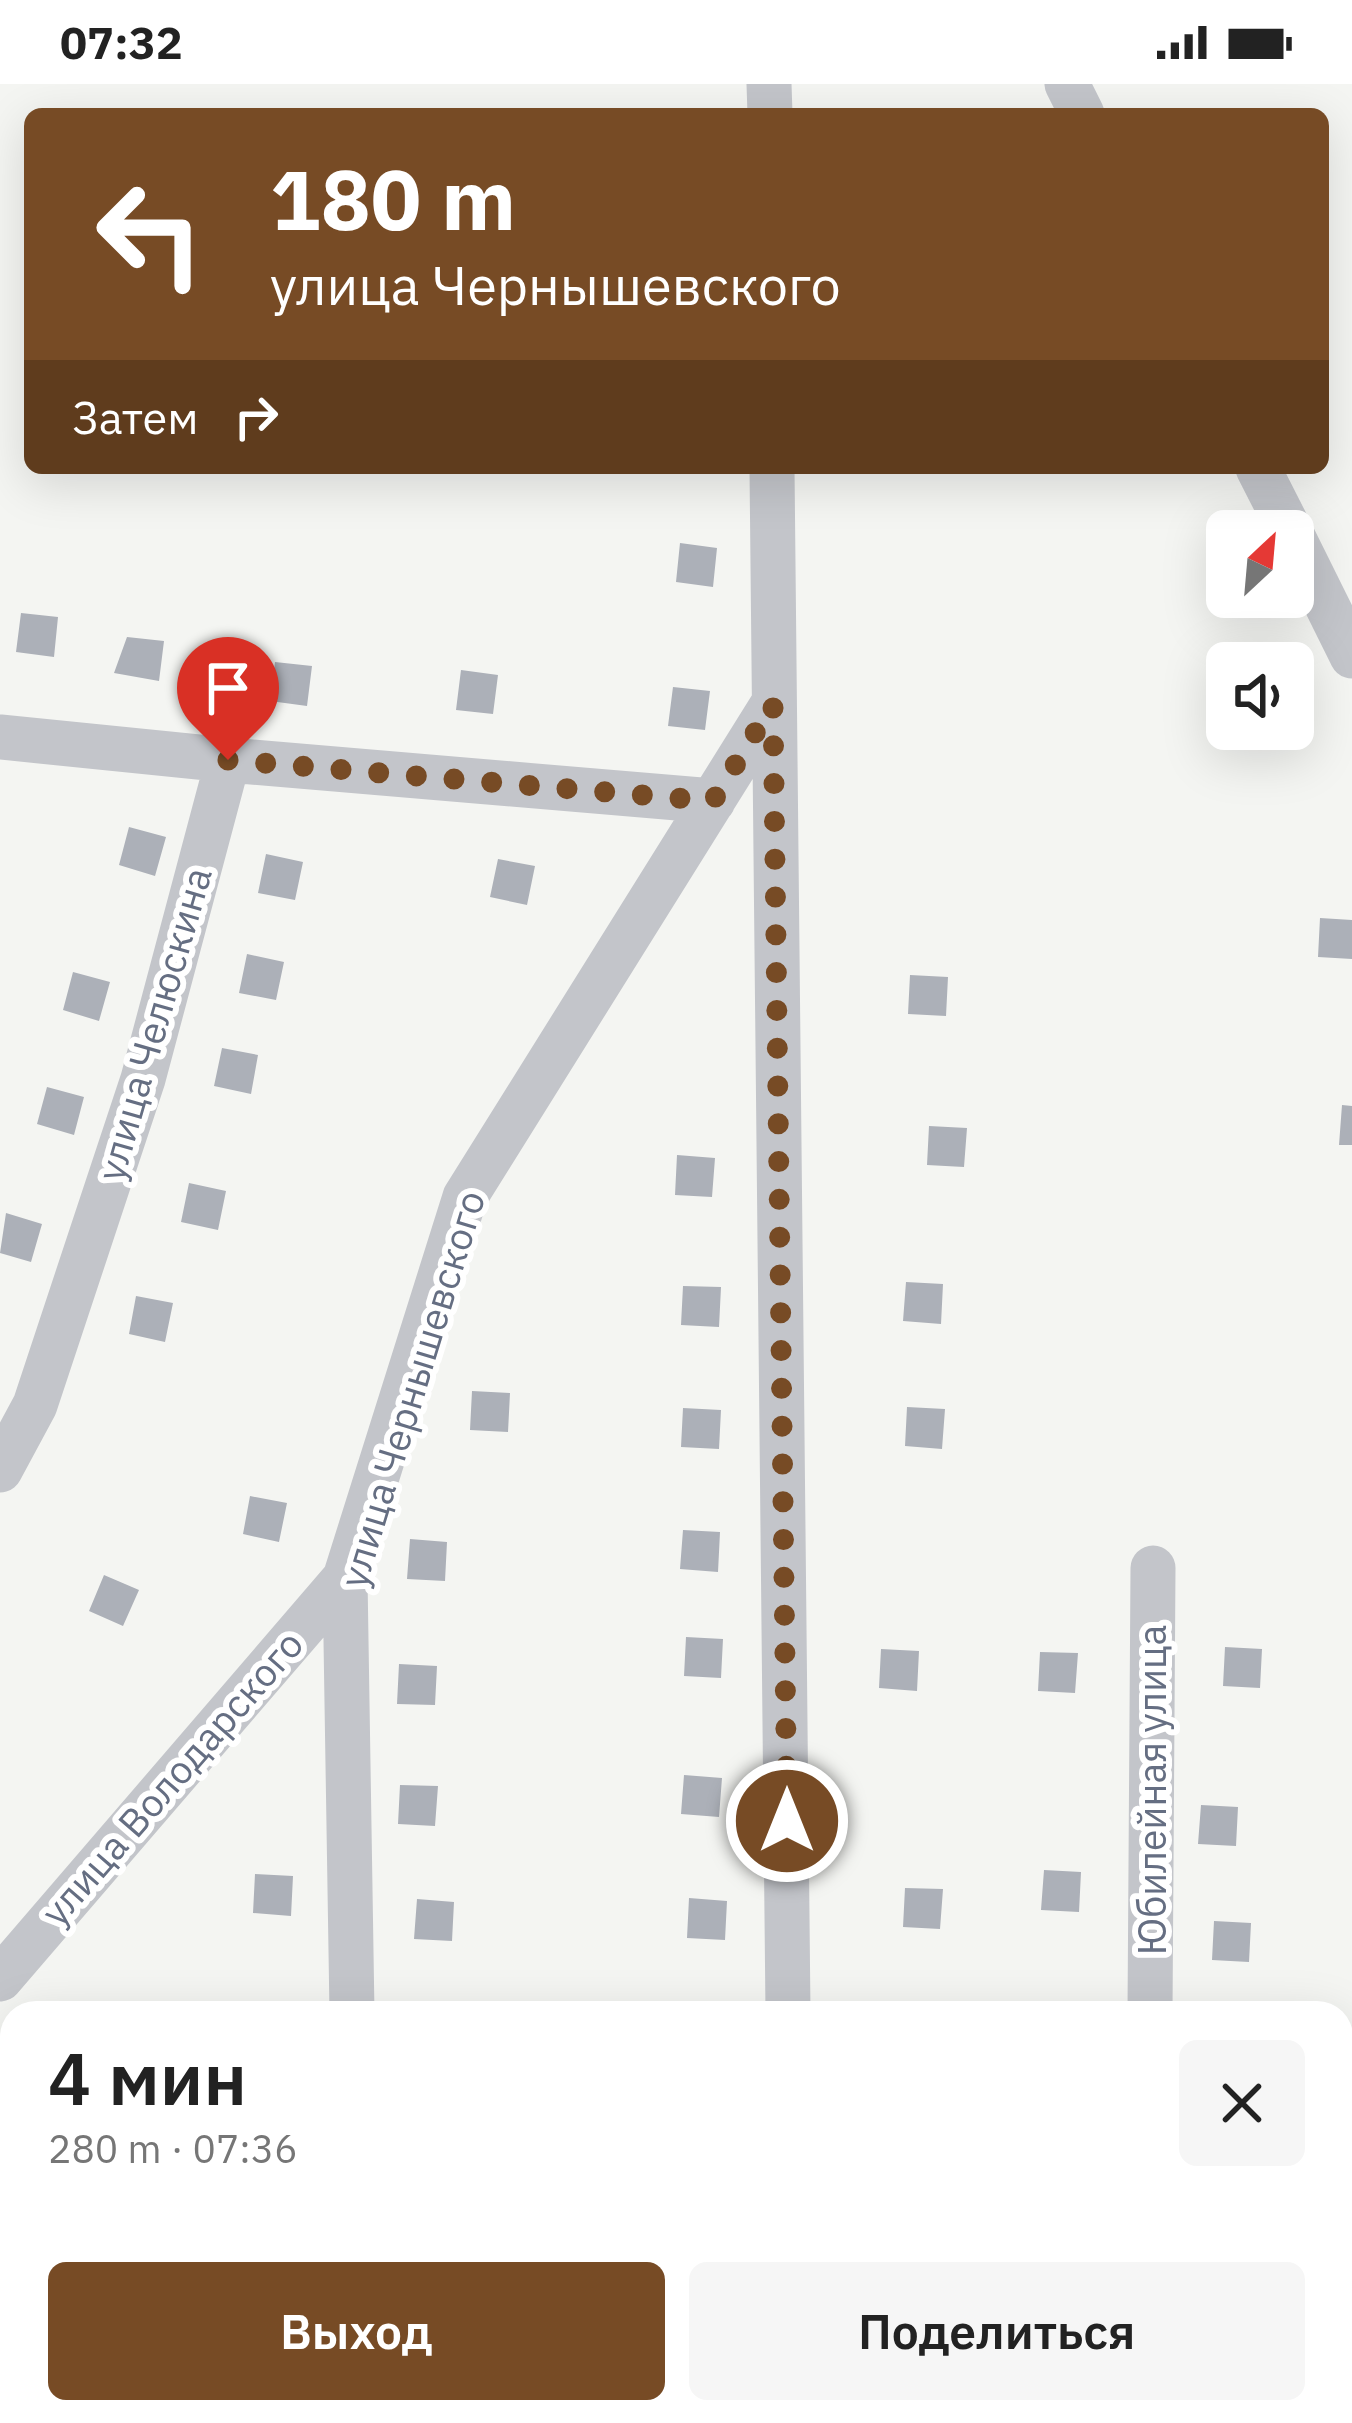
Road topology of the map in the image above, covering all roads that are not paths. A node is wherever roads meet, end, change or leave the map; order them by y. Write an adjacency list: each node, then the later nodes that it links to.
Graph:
1 (772, 474): 6 (street)
2 (1261, 474): 3 (street)
3 (1279, 510)
4 (1314, 580): 5 (street)
5 (1352, 656)
6 (773, 704): 9 (street, улица Чернышевского); 15 (street)
7 (0, 737): 8 (street)
8 (228, 760): 9 (street); 10 (street, улица Челюскина)
9 (713, 801): 12 (street, улица Чернышевского)
10 (0, 1470)
11 (1153, 1568): 16 (street, Юбилейная улица)
12 (345, 1578): 13 (street, улица Володарского); 14 (street, улица Чернышевского)
13 (0, 1979)
14 (352, 2001)
15 (788, 2001)
16 (1150, 2001)

